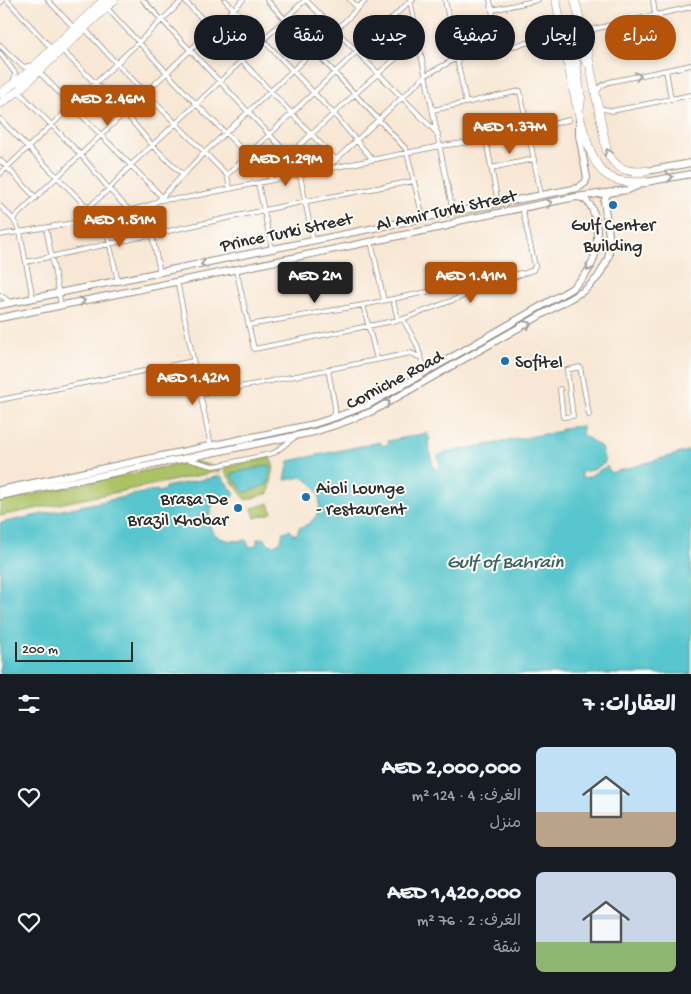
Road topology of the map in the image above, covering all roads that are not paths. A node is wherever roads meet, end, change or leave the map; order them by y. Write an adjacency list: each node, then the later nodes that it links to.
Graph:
1 (7, 0): 50 (street)
2 (48, 0): 40 (street)
3 (114, 0): 20 (highway)
4 (143, 0): 38 (street)
5 (183, 0): 26 (street); 38 (street)
6 (225, 0): 23 (street)
7 (243, 0): 23 (street)
8 (267, 0): 29 (street)
9 (305, 0): 30 (street); 31 (street)
10 (350, 0): 22 (street)
11 (366, 0): 22 (street)
12 (411, 0): 32 (street); 33 (street)
13 (445, 0): 34 (street)
14 (490, 0): 24 (street)
15 (538, 0): 24 (street)
16 (550, 0): 19 (street)
17 (575, 0): 37 (highway)
18 (653, 0): 25 (street)
19 (558, 2): 36 (highway)
20 (101, 3): 40 (highway); 41 (highway); 46 (street)
21 (691, 7): 25 (street)
22 (358, 8): 39 (street)
23 (234, 9): 27 (street); 28 (street)
24 (492, 10): 35 (street)
25 (654, 14): 43 (street)
26 (198, 15)
27 (228, 15)
28 (240, 15)
29 (280, 15)
30 (290, 15)
31 (320, 15)
32 (396, 15)
33 (414, 15)
34 (448, 15)
35 (493, 15)
36 (559, 15)
37 (579, 15)
38 (162, 20): 46 (street); 53 (street)
39 (343, 24)
40 (74, 28): 50 (highway)
41 (84, 28): 52 (highway); 68 (street)
42 (275, 29): 44 (street)
43 (595, 29)
44 (265, 38)
45 (343, 38): 51 (street)
46 (138, 42): 68 (street); 73 (street)
47 (265, 42): 70 (street)
48 (0, 45): 56 (street)
49 (194, 47): 53 (street)
50 (52, 49): 67 (highway)
51 (353, 49)
52 (62, 50): 72 (highway); 78 (street)
53 (190, 51): 73 (street); 77 (street)
54 (0, 53): 56 (street)
55 (353, 57): 74 (street)
56 (8, 58): 67 (street); 79 (street)
57 (302, 60): 70 (street)
58 (323, 60): 74 (street)
59 (364, 60): 75 (street)
60 (393, 60): 75 (street)
61 (423, 60): 76 (street)
62 (453, 60): 76 (street)
63 (457, 60): 90 (street)
64 (568, 60): 95 (highway)
65 (589, 60): 82 (highway)
66 (241, 61): 77 (street); 81 (street)
67 (37, 63): 79 (highway)
68 (116, 63): 78 (street); 83 (street)
69 (691, 65): 71 (street)
70 (291, 70): 81 (street); 84 (street)
71 (666, 70): 82 (street, one-way to 71); 89 (street)
72 (39, 72): 80 (highway); 93 (street)
73 (168, 72): 83 (street); 92 (street)
74 (335, 73): 84 (street); 86 (street)
75 (377, 74): 86 (street); 88 (street)
76 (426, 74): 88 (street); 96 (street)
77 (220, 82): 92 (street); 97 (street)
78 (95, 83): 93 (street); 98 (street)
79 (10, 86): 85 (highway)
80 (18, 91): 91 (highway); 105 (street)
81 (269, 91): 97 (street); 99 (street)
82 (594, 91): 94 (highway); 95 (highway)
83 (146, 93): 98 (street); 104 (street)
84 (314, 93): 99 (street); 100 (street)
85 (0, 94)
86 (355, 94): 100 (street); 102 (street)
87 (691, 95): 89 (street)
88 (401, 98): 102 (street); 109 (street)
89 (671, 99): 94 (street)
90 (466, 103): 96 (street); 106 (street)
91 (0, 104)
92 (196, 104): 104 (street); 107 (street)
93 (72, 105): 105 (street); 110 (street)
94 (597, 107): 131 (highway, one-way to 94)
95 (578, 109): 140 (highway); 145 (main road, Prince Turki Street)
96 (433, 110): 109 (street)
97 (248, 111): 107 (street); 108 (street)
98 (125, 113): 110 (street); 114 (street)
99 (291, 114): 108 (street); 111 (street)
100 (334, 114): 111 (street); 112 (street)
101 (0, 119): 116 (street)
102 (379, 120): 112 (street); 118 (street)
103 (569, 120): 106 (street)
104 (176, 123): 114 (street); 117 (street)
105 (51, 125): 116 (street); 121 (street)
106 (527, 128): 113 (street); 125 (street)
107 (226, 133): 117 (street); 119 (street)
108 (271, 134): 119 (street); 120 (street)
109 (438, 134): 115 (street)
110 (102, 135): 121 (street); 127 (street)
111 (312, 135): 120 (street); 123 (street)
112 (358, 140): 123 (street); 124 (street)
113 (486, 140): 115 (street); 129 (street)
114 (152, 146): 127 (street); 134 (street)
115 (440, 146): 118 (street); 157 (street)
116 (28, 147): 128 (street); 137 (street)
117 (204, 152): 134 (street); 135 (street)
118 (408, 153): 124 (street); 139 (street)
119 (248, 154): 135 (street); 138 (street)
120 (289, 155): 136 (street)
121 (81, 156): 137 (street); 142 (street)
122 (0, 160): 128 (street)
123 (336, 160): 130 (street)
124 (374, 160): 130 (street)
125 (534, 160): 129 (street); 145 (street)
126 (691, 164): 131 (main road)
127 (131, 165): 142 (street); 148 (street)
128 (7, 167): 132 (street); 147 (street)
129 (491, 168): 150 (street)
130 (326, 170): 136 (street)
131 (647, 171)
132 (0, 174)
133 (691, 174): 140 (main road, one-way to 133)
134 (183, 175): 148 (street)
135 (227, 175): 143 (street)
136 (300, 175): 138 (street); 149 (street)
137 (58, 177): 147 (street); 153 (street)
138 (273, 180): 141 (street)
139 (414, 181): 149 (street); 160 (street)
140 (646, 182): 144 (main road)
141 (258, 183): 143 (street); 156 (street)
142 (109, 189): 153 (street); 155 (street)
143 (230, 189): 148 (street)
144 (616, 191): 146 (main road, Al Amir Turki Street); 161 (main road, Corniche Road)
145 (541, 196): 150 (main road, Prince Turki Street)
146 (576, 197): 154 (main road, Al Amir Turki Street, one-way to 146); 163 (main road, Corniche Road)
147 (36, 198): 162 (street)
148 (160, 199): 151 (street)
149 (305, 202): 156 (street); 170 (street)
150 (498, 203): 157 (main road, Prince Turki Street)
151 (153, 204): 155 (street); 168 (street)
152 (0, 206): 162 (street)
153 (88, 208): 159 (street)
154 (522, 208): 164 (main road, Al Amir Turki Street); 177 (street)
155 (130, 211): 158 (street)
156 (264, 211): 168 (street); 173 (street)
157 (454, 212): 160 (main road, Prince Turki Street); 164 (main road)
158 (122, 213): 159 (street); 169 (street)
159 (104, 218): 165 (street); 172 (street)
160 (423, 218): 170 (main road, Prince Turki Street)
161 (607, 218): 163 (main road); 206 (main road, Corniche Road, one-way to 161)
162 (13, 219): 166 (street)
163 (595, 220): 198 (main road, Corniche Road, one-way to 198)
164 (458, 221): 171 (main road, Al Amir Turki Street)
165 (46, 228): 166 (street); 174 (street)
166 (20, 232): 167 (street); 175 (street)
167 (0, 235)
168 (152, 235): 169 (street); 178 (street)
169 (130, 240): 172 (street)
170 (313, 241): 173 (main road, Prince Turki Street)
171 (371, 241): 176 (main road, Al Amir Turki Street); 185 (street)
172 (110, 244): 174 (street); 180 (street)
173 (272, 249): 178 (main road, Prince Turki Street, one-way to 178)
174 (51, 256): 175 (street); 182 (street)
175 (26, 262): 183 (street)
176 (236, 269): 179 (main road, Al Amir Turki Street); 192 (street)
177 (533, 270): 184 (street); 191 (street)
178 (160, 273): 180 (main road, Prince Turki Street)
179 (177, 281): 189 (main road, Al Amir Turki Street, one-way to 179); 196 (street)
180 (118, 282): 182 (main road, Prince Turki Street)
181 (0, 294): 186 (street)
182 (58, 294): 183 (main road, Prince Turki Street); 189 (street)
183 (33, 299): 186 (main road, Prince Turki Street)
184 (393, 300): 185 (street); 191 (street)
185 (384, 301): 188 (street)
186 (11, 304): 187 (main road, Prince Turki Street)
187 (0, 305)
188 (363, 305): 192 (street); 193 (street)
189 (61, 306): 190 (main road, Al Amir Turki Street)
190 (0, 318)
191 (401, 320): 193 (street); 194 (street)
192 (249, 326): 193 (street)
193 (369, 326): 195 (street)
194 (422, 358): 195 (street); 198 (street)
195 (377, 359): 197 (street)
196 (193, 361): 200 (street); 201 (street)
197 (328, 369): 200 (street); 202 (street)
198 (427, 372): 203 (main road, Corniche Road)
199 (560, 389): 204 (street)
200 (200, 395): 207 (street)
201 (0, 400)
202 (336, 407): 203 (street); 205 (street)
203 (348, 413): 205 (main road, Corniche Road)
204 (589, 415)
205 (327, 420): 207 (main road, Corniche Road)
206 (296, 435): 208 (main road, Corniche Road); 208 (street)
207 (211, 446): 209 (main road, Corniche Road)
208 (185, 458): 210 (main road, Corniche Road)
209 (0, 490)
210 (0, 496)

